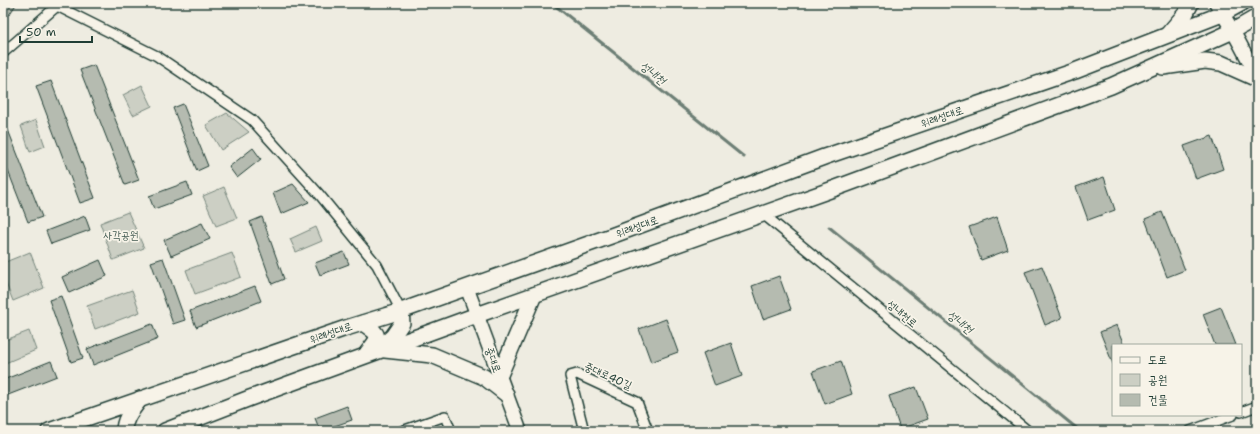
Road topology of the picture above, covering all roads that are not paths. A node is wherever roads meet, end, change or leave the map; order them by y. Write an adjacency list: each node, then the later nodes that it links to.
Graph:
1 (1191, 3): 7 (main road)
2 (1242, 3): 4 (main road, 위례성대로)
3 (58, 4): 8 (street); 14 (street)
4 (1219, 9): 6 (main road); 7 (main road, 위례성대로)
5 (1257, 17): 6 (main road)
6 (1233, 31): 9 (main road); 10 (main road)
7 (1166, 36): 12 (main road, 위례성대로)
8 (3, 53)
9 (1146, 70): 10 (main road); 11 (main road)
10 (1257, 77)
11 (763, 214): 13 (main road); 32 (street, 성내천로)
12 (468, 288): 14 (main road, 위례성대로); 15 (main road, 중대로)
13 (534, 295): 15 (main road); 18 (main road)
14 (402, 311): 16 (main road, 위례성대로); 17 (main road)
15 (477, 315): 17 (main road); 18 (main road, 중대로)
16 (363, 323): 17 (main road); 20 (main road, 위례성대로)
17 (375, 352): 19 (main road); 26 (main road)
18 (499, 377): 19 (main road, 중대로)
19 (506, 394): 29 (main road, 중대로)
20 (140, 399): 24 (main road, 위례성대로); 25 (main road)
21 (1257, 406): 22 (street)
22 (1242, 412)
23 (1230, 416): 33 (street)
24 (49, 431)
25 (124, 431)
26 (165, 431)
27 (402, 431): 28 (street)
28 (452, 431)
29 (520, 431)
30 (584, 431): 31 (street, 중대로40길)
31 (648, 431)
32 (1028, 431)
33 (1190, 431)

